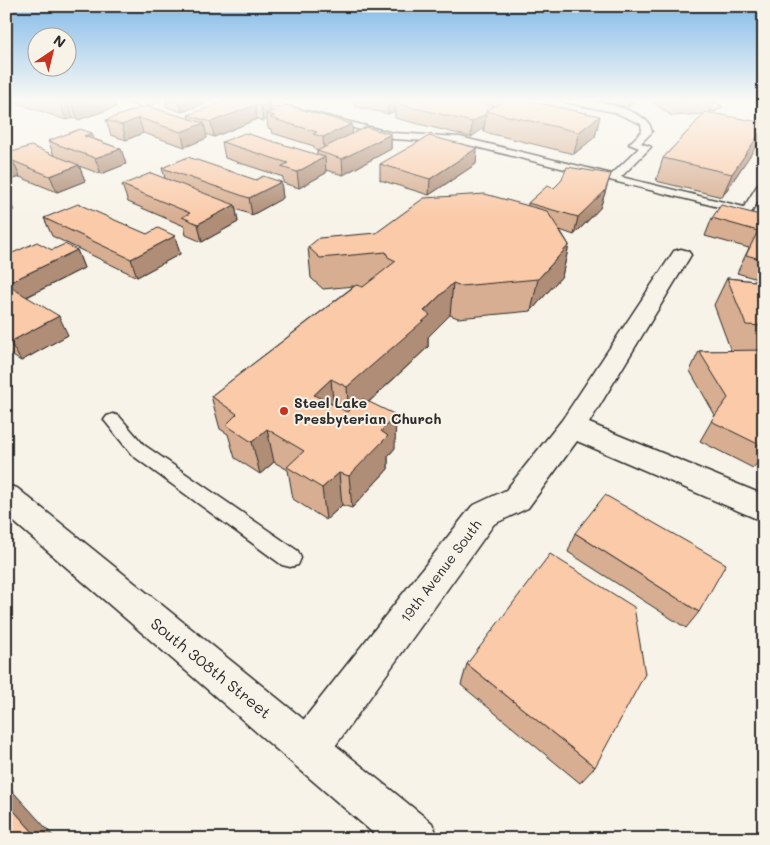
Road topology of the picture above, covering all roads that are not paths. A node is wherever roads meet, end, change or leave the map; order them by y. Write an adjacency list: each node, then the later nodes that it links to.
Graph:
1 (445, 139): 3 (lane)
2 (639, 139): 3 (lane)
3 (614, 178): 4 (lane)
4 (764, 183)
5 (681, 255): 7 (street, 19th Avenue South)
6 (113, 420): 10 (lane)
7 (572, 427): 9 (street); 11 (street, 19th Avenue South)
8 (6, 497): 11 (street, South 308th Street)
9 (764, 509)
10 (290, 558)
11 (308, 748): 12 (street, South 308th Street)
12 (416, 839)

